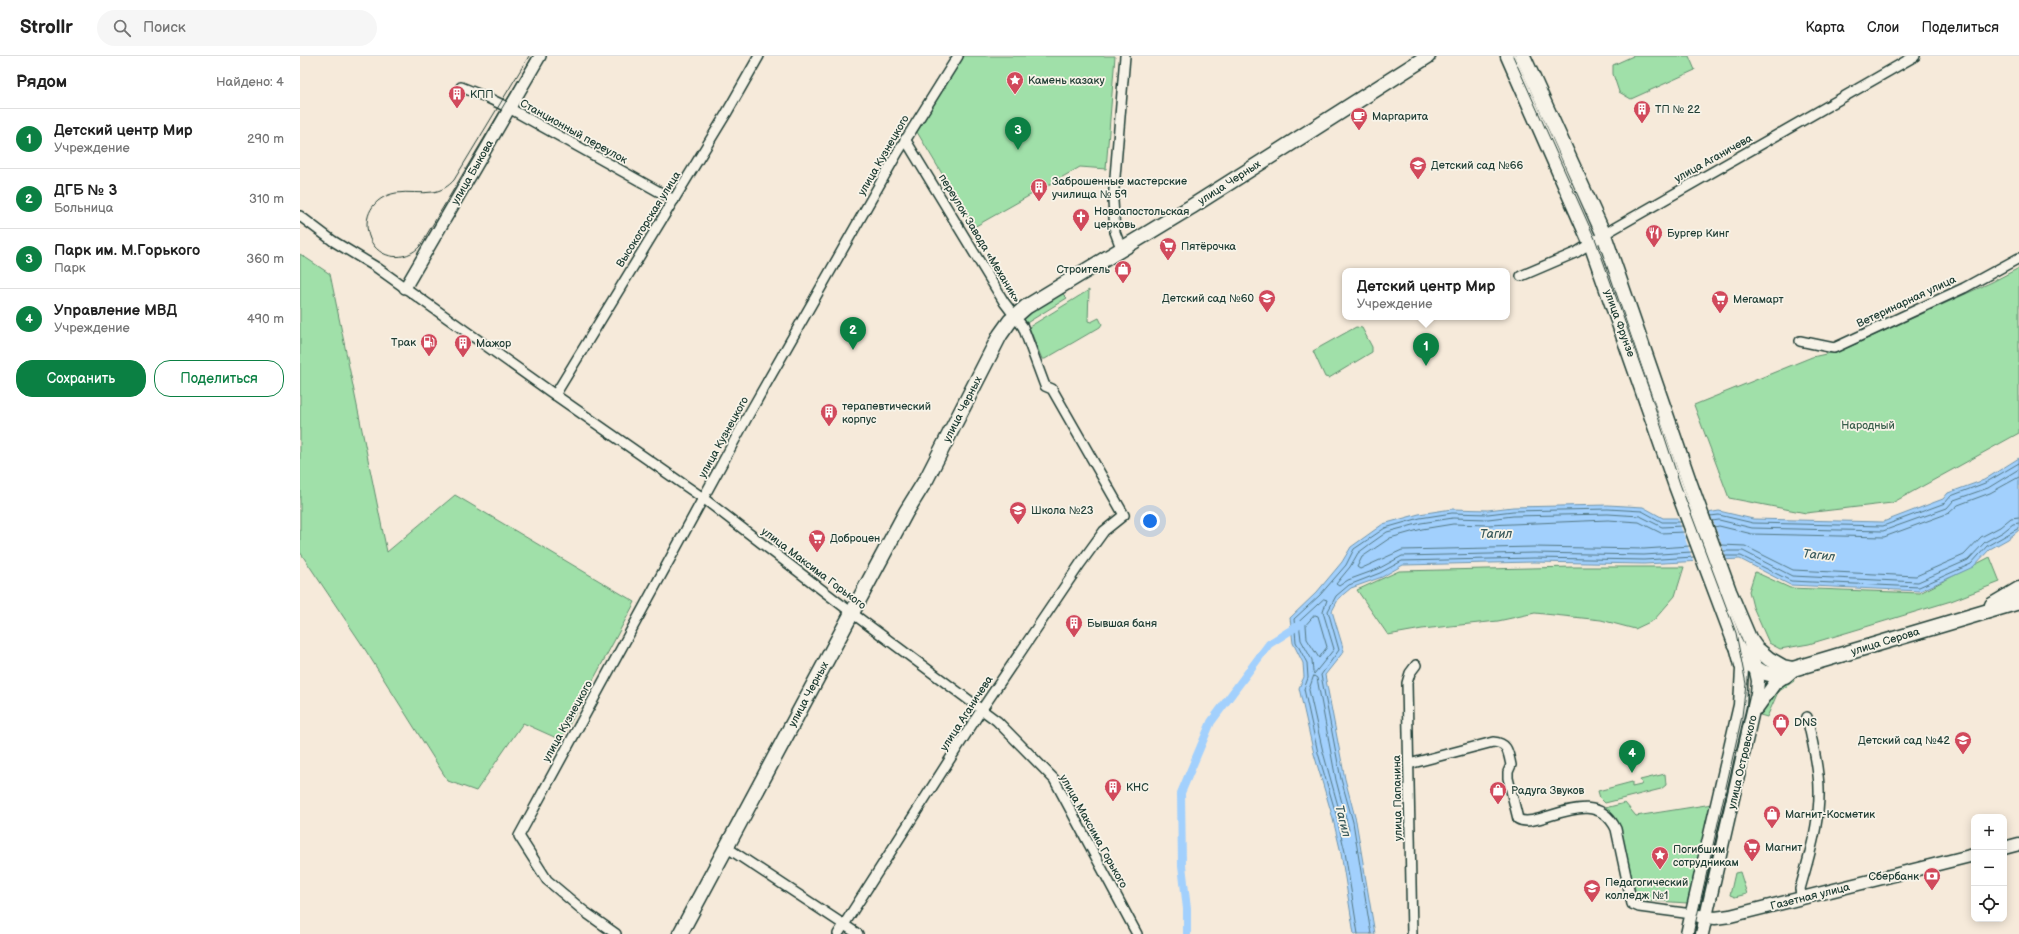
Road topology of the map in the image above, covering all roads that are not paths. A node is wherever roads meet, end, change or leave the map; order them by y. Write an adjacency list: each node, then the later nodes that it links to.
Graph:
1 (540, 56): 10 (street, улица Быкова)
2 (760, 56): 12 (street, Высокогорская улица)
3 (958, 56): 11 (street, улица Кузнецкого)
4 (1125, 56): 16 (street)
5 (1428, 56): 16 (main road, улица Черных)
6 (1508, 56): 15 (main road, улица Фрунзе)
7 (1522, 56): 14 (main road, улица Фрунзе)
8 (1915, 56): 14 (street, улица Аганичева)
9 (461, 87): 10 (street, Станционный переулок)
10 (509, 108): 12 (street, Станционный переулок); 19 (street, улица Быкова)
11 (906, 139): 20 (street, переулок Завода «Механик»); 24 (street, улица Кузнецкого)
12 (674, 200): 22 (street, Высокогорская улица)
13 (300, 216): 19 (street, улица Максима Горького)
14 (1604, 235): 15 (street, улица Аганичева); 23 (main road, улица Фрунзе)
15 (1591, 244): 18 (street, улица Аганичева); 23 (main road, улица Фрунзе)
16 (1121, 248): 20 (main road, улица Черных)
17 (2019, 258): 21 (street, Ветеринарная улица)
18 (1521, 276)
19 (405, 288): 22 (street, улица Максима Горького)
20 (1015, 316): 25 (street, переулок Завода «Механик»); 29 (main road, улица Черных)
21 (1800, 341)
22 (555, 395): 24 (street, улица Максима Горького)
23 (1682, 483): 27 (main road, улица Фрунзе)
24 (703, 498): 29 (street, улица Максима Горького); 49 (street, улица Кузнецкого)
25 (1124, 515): 37 (street, улица Аганичева)
26 (2019, 589): 30 (main road, улица Серова)
27 (1723, 594): 31 (main road, улица Островского); 32 (main road, улица Островского)
28 (2019, 602): 30 (main road, улица Серова)
29 (852, 613): 37 (street, улица Максима Горького); 42 (main road, улица Черных)
30 (1976, 614): 34 (main road, улица Серова)
31 (1748, 638): 34 (main road); 35 (main road, улица Островского)
32 (1735, 642): 35 (main road); 36 (main road, улица Островского)
33 (1416, 665): 40 (street, улица Папанина)
34 (1787, 670): 35 (main road, улица Серова); 38 (main road, улица Серова)
35 (1760, 674): 36 (main road); 38 (main road, улица Островского)
36 (1740, 705): 46 (main road, улица Островского)
37 (982, 709): 48 (street, улица Аганичева); 53 (street, улица Максима Горького)
38 (1753, 716): 47 (main road, улица Островского)
39 (1807, 717): 45 (street)
40 (1409, 764): 46 (street); 54 (street, улица Папанина)
41 (2019, 844): 43 (main road)
42 (726, 846): 48 (street); 50 (main road, улица Черных)
43 (2007, 847)
44 (1971, 856): 45 (main road, Газетная улица)
45 (1802, 898): 47 (main road, Газетная улица)
46 (1692, 914): 47 (main road, Газетная улица); 55 (main road, улица Островского)
47 (1706, 918): 56 (main road, улица Островского)
48 (844, 925): 51 (street, улица Аганичева); 52 (street)
49 (616, 934)
50 (680, 934)
51 (838, 934)
52 (858, 934)
53 (1137, 934)
54 (1412, 934)
55 (1687, 934)
56 (1702, 934)

